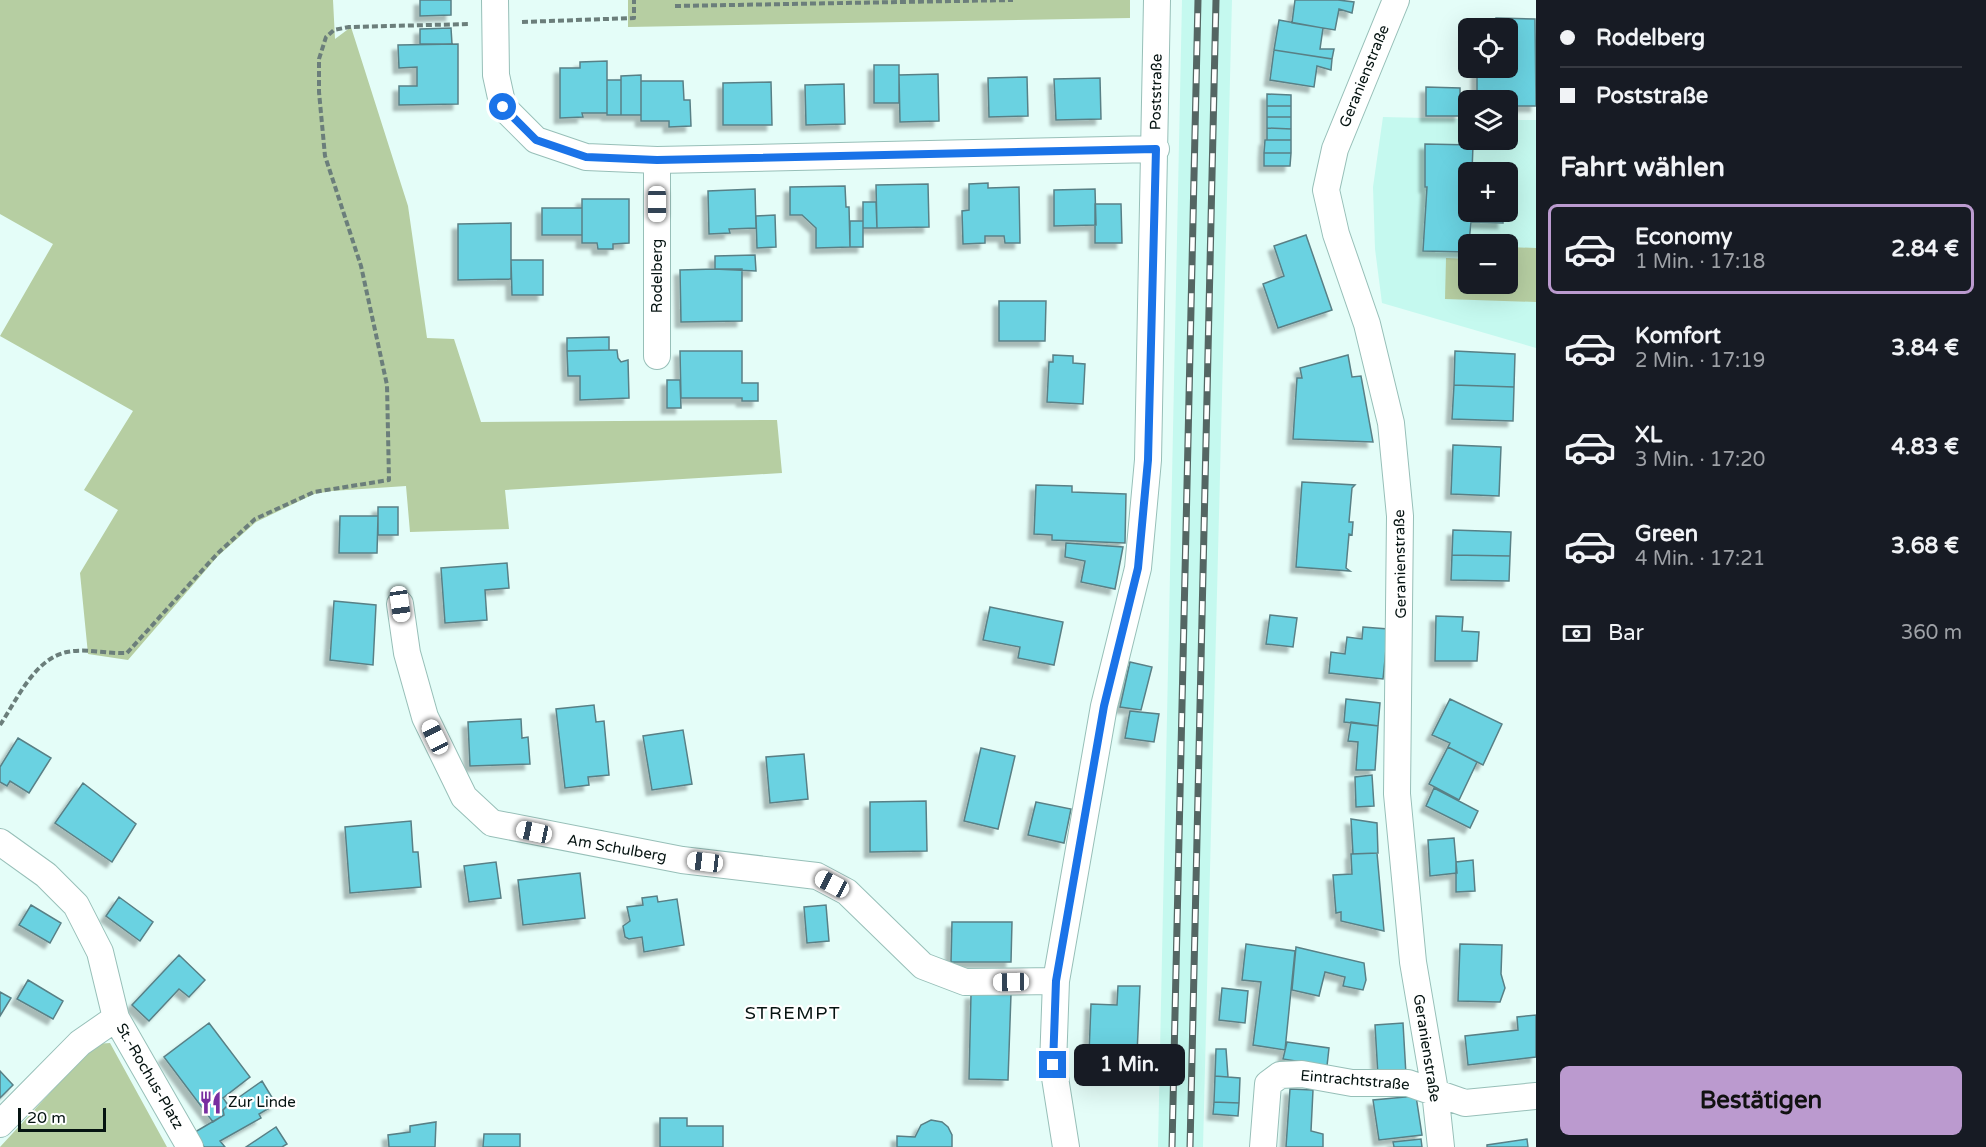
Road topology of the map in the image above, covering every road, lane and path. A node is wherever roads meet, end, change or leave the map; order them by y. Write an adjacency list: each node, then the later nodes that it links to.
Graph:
1 (634, 0): 7 (path)
2 (1013, 0): 5 (path)
3 (1157, 0): 8 (street, Poststraße)
4 (1396, 0): 16 (street, Geranienstraße)
5 (774, 2): 6 (path)
6 (675, 6)
7 (495, 12): 9 (street); 12 (path)
8 (1156, 149): 9 (street); 14 (street, Poststraße)
9 (657, 160): 10 (street, Rodelberg)
10 (657, 356)
11 (400, 604): 14 (street, Am Schulberg)
12 (0, 725)
13 (0, 842): 15 (street)
14 (1056, 981): 20 (street, Poststraße)
15 (116, 1018): 18 (street, St.-Rochus-Platz); 19 (street, St.-Rochus-Platz)
16 (1435, 1091): 17 (street, Eintrachtstraße); 21 (street, Eintrachtstraße); 22 (street, Geranienstraße)
17 (1536, 1096)
18 (0, 1124)
19 (190, 1147)
20 (1066, 1147)
21 (1263, 1147)
22 (1441, 1147)

